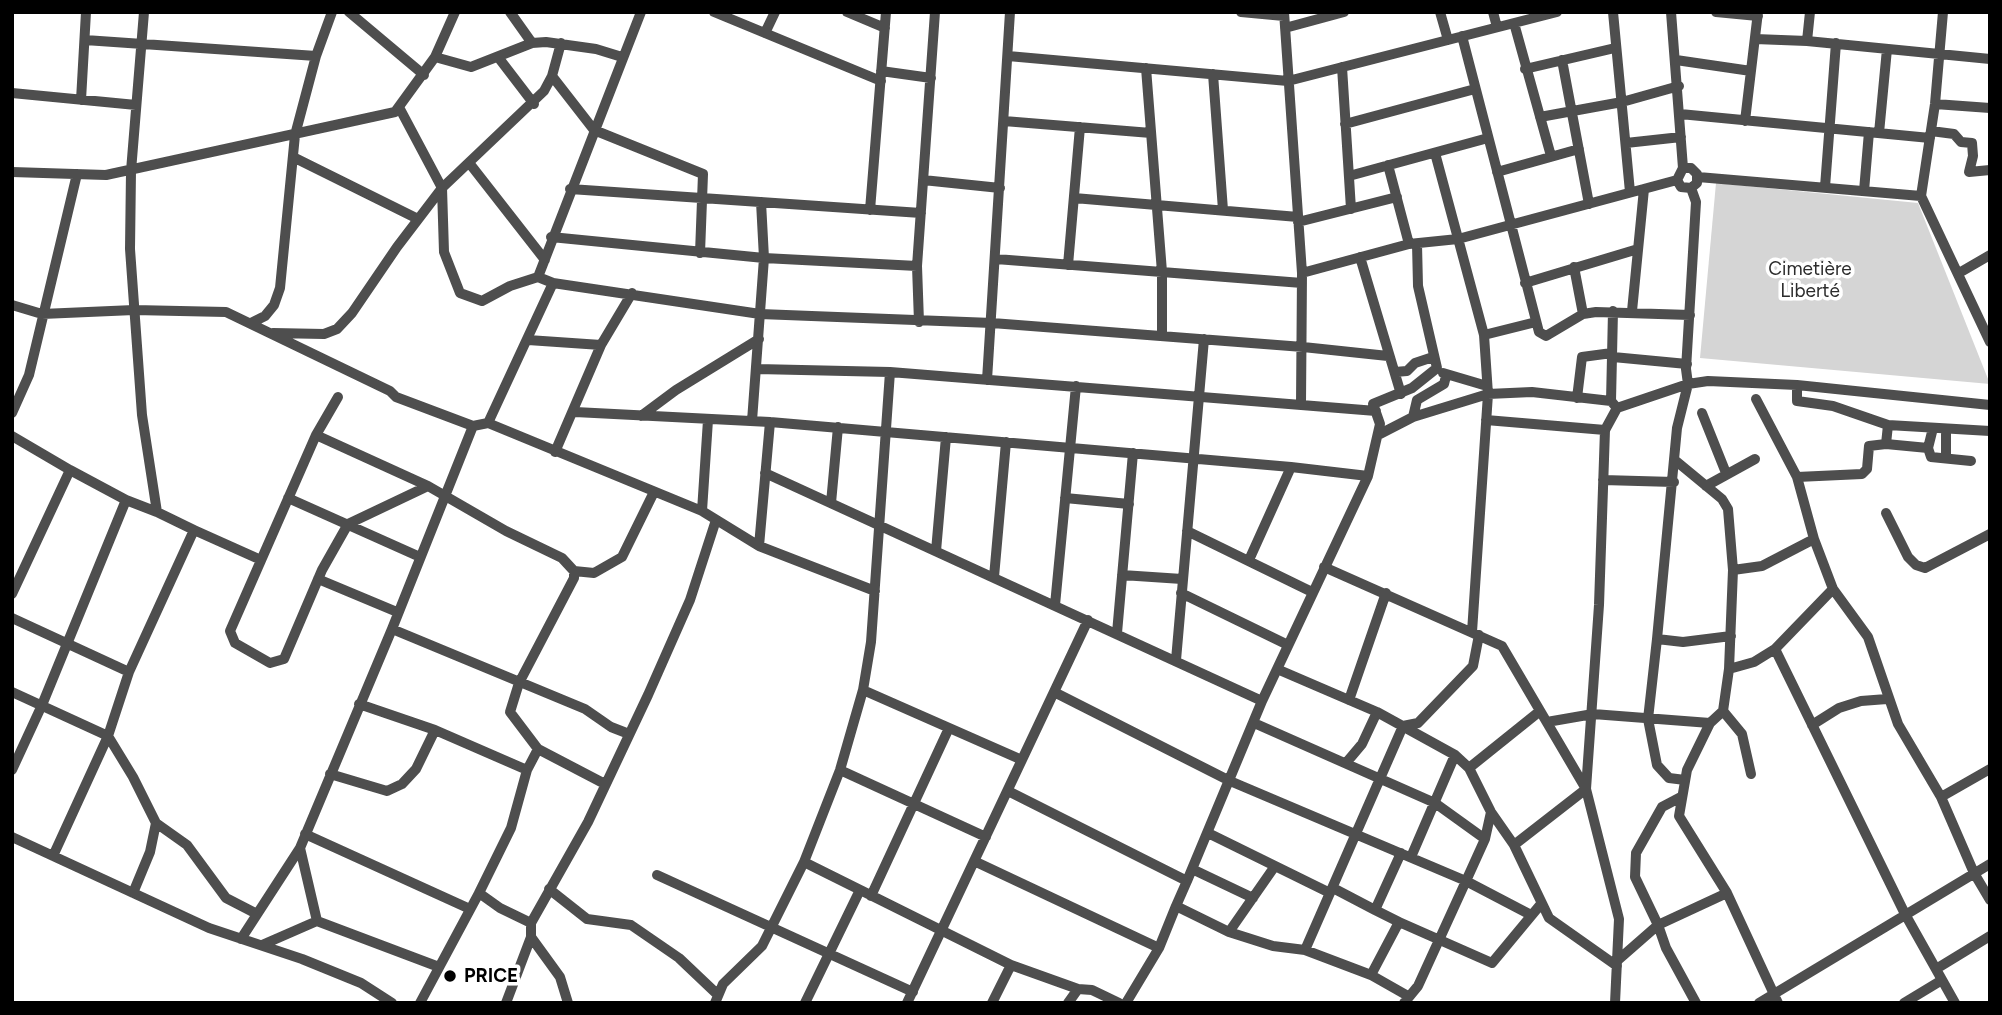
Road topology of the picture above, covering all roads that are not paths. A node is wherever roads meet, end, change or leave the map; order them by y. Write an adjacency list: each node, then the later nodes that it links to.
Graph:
1 (86, 12): 32 (street)
2 (144, 12): 38 (street)
3 (332, 12): 42 (street)
4 (349, 12): 55 (street)
5 (456, 12): 44 (street)
6 (510, 12): 35 (street)
7 (641, 12): 46 (street)
8 (714, 12): 29 (street)
9 (775, 12): 29 (street)
10 (846, 12): 28 (street)
11 (886, 12): 28 (street)
12 (935, 12): 58 (street)
13 (1010, 12): 43 (street)
14 (1241, 12): 25 (street)
15 (1440, 12): 33 (street)
16 (1493, 12): 27 (street)
17 (1613, 12): 39 (street)
18 (1671, 12): 48 (street)
19 (1716, 12): 24 (street)
20 (1810, 12): 34 (street)
21 (1943, 12): 41 (street)
22 (1339, 13): 25 (street)
23 (1553, 13): 26 (street)
24 (1758, 14): 31 (street)
25 (1284, 19): 59 (street)
26 (1514, 23): 27 (street); 52 (street)
27 (1497, 27): 30 (street)
28 (885, 28): 57 (street)
29 (765, 33): 57 (street)
30 (1462, 36): 33 (street); 61 (street)
31 (1755, 39): 34 (street); 53 (street)
32 (85, 40): 38 (street); 63 (street)
33 (1448, 40): 50 (street)
34 (1807, 41): 37 (street)
35 (532, 43): 36 (street); 45 (street)
36 (561, 43): 46 (street); 56 (street)
37 (1836, 43): 40 (street); 77 (street)
38 (140, 44): 42 (street); 67 (street)
39 (1615, 48): 49 (street); 64 (street)
40 (1887, 48): 41 (street); 79 (street)
41 (1941, 55): 47 (street); 66 (street)
42 (316, 56): 82 (street)
43 (1008, 56): 51 (street); 73 (street)
44 (435, 57): 45 (street); 55 (street)
45 (498, 57): 65 (street)
46 (622, 57): 78 (street)
47 (1990, 59)
48 (1676, 60): 53 (street); 60 (street)
49 (1562, 61): 52 (street); 70 (street)
50 (1342, 67): 59 (street); 75 (street)
51 (1146, 68): 54 (street); 80 (street)
52 (1525, 69): 72 (street)
53 (1751, 71): 74 (street)
54 (1213, 74): 59 (street); 119 (street)
55 (424, 75): 69 (street)
56 (552, 76): 65 (street); 78 (street)
57 (881, 76): 58 (street); 118 (street)
58 (931, 78): 100 (street)
59 (1288, 80): 122 (street)
60 (1678, 86): 64 (street); 71 (street)
61 (1475, 89): 75 (street); 84 (street)
62 (12, 93): 63 (street)
63 (81, 100): 67 (street)
64 (1622, 102): 70 (street); 85 (street)
65 (534, 104): 90 (street)
66 (1935, 104): 68 (street); 81 (street)
67 (136, 105): 94 (street)
68 (1990, 108)
69 (400, 109): 82 (street); 103 (street)
70 (1572, 111): 72 (street); 86 (street)
71 (1680, 114): 74 (street); 83 (street)
72 (1541, 117): 88 (street)
73 (1004, 121): 76 (street); 104 (street)
74 (1745, 121): 77 (street)
75 (1345, 124): 98 (street)
76 (1080, 127): 80 (street); 112 (street)
77 (1829, 128): 79 (street); 102 (street)
78 (594, 130): 106 (street); 113 (street)
79 (1874, 132): 81 (street); 108 (street)
80 (1151, 133): 116 (street)
81 (1930, 134): 93 (street); 110 (street)
82 (295, 135): 89 (street); 94 (street)
83 (1681, 136): 85 (street); 92 (street)
84 (1488, 138): 87 (street); 96 (street)
85 (1626, 143): 109 (street)
86 (1579, 149): 88 (street); 115 (street)
87 (1435, 153): 91 (street); 125 (street)
88 (1551, 156): 96 (street)
89 (293, 157): 121 (street); 154 (street)
90 (470, 164): 103 (street); 132 (street)
91 (1388, 165): 98 (street); 111 (street)
92 (1683, 168): 99 (street); 101 (street)
93 (1990, 170)
94 (131, 171): 97 (street); 145 (street)
95 (12, 172): 97 (street)
96 (1497, 172): 123 (street)
97 (77, 174): 148 (street)
98 (1349, 176): 117 (street)
99 (1698, 177): 102 (street); 105 (street)
100 (923, 180): 104 (street); 120 (street)
101 (1676, 180): 105 (street); 107 (street)
102 (1825, 187): 108 (street)
103 (442, 188): 121 (street); 139 (street)
104 (1000, 188): 133 (street)
105 (1692, 188): 151 (street)
106 (570, 189): 113 (street); 124 (street)
107 (1644, 189): 109 (street); 127 (street)
108 (1864, 191): 110 (street)
109 (1630, 192): 115 (street)
110 (1921, 196): 138 (street)
111 (1397, 197): 117 (street); 126 (street)
112 (1074, 198): 116 (street); 134 (street)
113 (702, 199): 114 (street); 128 (street)
114 (761, 202): 118 (street); 131 (street)
115 (1589, 204): 123 (street)
116 (1157, 205): 119 (street); 137 (street)
117 (1350, 209): 122 (street)
118 (870, 210): 120 (street)
119 (1223, 210): 122 (street)
120 (921, 213): 135 (street)
121 (418, 219): 156 (street)
122 (1298, 220): 140 (street)
123 (1510, 225): 125 (street); 142 (street)
124 (551, 237): 128 (street); 132 (street)
125 (1458, 239): 126 (street); 157 (street)
126 (1413, 244): 130 (street); 167 (street)
127 (1638, 249): 136 (street); 147 (street)
128 (700, 253): 131 (street)
129 (1990, 255): 138 (street)
130 (1360, 257): 140 (street); 166 (street)
131 (764, 258): 135 (street); 149 (street)
132 (545, 260): 139 (street)
133 (996, 260): 134 (street); 155 (street)
134 (1068, 265): 137 (street)
135 (917, 266): 152 (street)
136 (1574, 267): 142 (street); 150 (street)
137 (1162, 272): 140 (street); 158 (street)
138 (1959, 273): 162 (street)
139 (538, 276): 141 (street)
140 (1302, 278): 164 (street)
141 (553, 283): 143 (street); 160 (street)
142 (1525, 283): 153 (street)
143 (632, 293): 149 (street); 163 (street)
144 (12, 304): 148 (street)
145 (134, 310): 148 (street); 154 (street); 240 (street)
146 (1613, 311): 147 (street); 150 (street); 165 (street)
147 (1632, 312): 151 (street)
148 (42, 314): 180 (street)
149 (760, 314): 152 (street); 159 (street)
150 (1583, 314): 153 (street)
151 (1690, 315): 168 (street)
152 (919, 322): 155 (street)
153 (1536, 322): 157 (street)
154 (251, 323): 156 (street)
155 (992, 323): 158 (street); 174 (street)
156 (269, 333): 200 (street)
157 (1484, 335): 178 (street)
158 (1162, 337): 161 (street)
159 (759, 339): 170 (street); 192 (street)
160 (528, 340): 163 (street); 198 (street)
161 (1204, 340): 164 (street); 181 (street)
162 (1990, 342)
163 (601, 345): 189 (street)
164 (1303, 346): 166 (street); 185 (street)
165 (1613, 355): 168 (street); 183 (street); 186 (street)
166 (1388, 356): 172 (street)
167 (1433, 357): 169 (street); 172 (street)
168 (1686, 363): 175 (street)
169 (1437, 368): 173 (street); 179 (street)
170 (757, 369): 171 (street); 196 (street)
171 (890, 372): 174 (street); 206 (street)
172 (1395, 372): 179 (street)
173 (1446, 376): 178 (street); 193 (street)
174 (988, 380): 177 (street)
175 (1688, 384): 176 (street); 186 (street); 220 (street)
176 (1797, 385): 187 (street); 199 (street)
177 (1076, 386): 181 (street); 213 (street)
178 (1487, 390): 183 (street); 193 (street); 194 (street)
179 (1401, 394): 188 (street)
180 (16, 395): 190 (street)
181 (1199, 396): 185 (street); 218 (street)
182 (338, 397): 207 (street)
183 (1577, 398): 186 (street)
184 (1756, 399): 227 (street)
185 (1301, 404): 188 (street)
186 (1614, 404): 204 (street)
187 (1990, 405)
188 (1376, 411): 208 (street)
189 (575, 412): 192 (street); 215 (street)
190 (12, 413)
191 (1702, 413): 225 (street)
192 (641, 416): 195 (street)
193 (1413, 417): 208 (street)
194 (1486, 420): 204 (street); 273 (street)
195 (708, 421): 196 (street); 239 (street)
196 (752, 421): 197 (street)
197 (770, 422): 201 (street); 224 (street)
198 (488, 423): 200 (street); 215 (street)
199 (1888, 425): 202 (street); 212 (street)
200 (473, 426): 233 (street)
201 (838, 428): 206 (street); 237 (street)
202 (1933, 428): 203 (street); 214 (street)
203 (1946, 429): 205 (street); 217 (street)
204 (1605, 430): 228 (street)
205 (1990, 431)
206 (885, 432): 210 (street); 244 (street)
207 (316, 435): 230 (street); 234 (street)
208 (1378, 435): 226 (street)
209 (12, 436): 223 (street)
210 (946, 437): 211 (street); 250 (street)
211 (1006, 442): 213 (street); 258 (street)
212 (1886, 444): 214 (street); 227 (street)
213 (1070, 447): 216 (street); 235 (street)
214 (1928, 448): 217 (street)
215 (555, 452): 232 (street)
216 (1133, 453): 218 (street); 238 (street)
217 (1946, 457): 221 (street)
218 (1194, 458): 222 (street); 246 (street)
219 (1755, 459): 225 (street)
220 (1676, 461): 229 (street); 231 (street)
221 (1971, 461)
222 (1291, 467): 226 (street); 253 (street)
223 (70, 470): 236 (street); 266 (street)
224 (765, 473): 237 (street); 249 (street)
225 (1726, 473): 231 (street)
226 (1368, 476): 254 (street)
227 (1797, 477): 248 (street)
228 (1604, 480): 229 (street); 295 (street)
229 (1674, 482): 275 (street)
230 (428, 486): 233 (street); 243 (street)
231 (1706, 486): 255 (street)
232 (653, 494): 239 (street); 256 (street)
233 (445, 496): 251 (street); 256 (street)
234 (288, 498): 243 (street); 252 (street)
235 (1065, 498): 238 (street); 267 (street)
236 (126, 499): 240 (street); 276 (street)
237 (831, 503): 244 (street)
238 (1129, 504): 257 (street)
239 (702, 511): 242 (street)
240 (157, 512): 245 (street)
241 (1886, 513): 247 (street)
242 (716, 520): 249 (street); 304 (street)
243 (348, 524): 251 (street); 259 (street)
244 (878, 525): 250 (street); 262 (street)
245 (194, 530): 252 (street); 282 (street)
246 (1187, 531): 253 (street); 260 (street)
247 (1990, 534)
248 (1814, 538): 255 (street); 261 (street)
249 (758, 546): 262 (street)
250 (936, 551): 258 (street)
251 (420, 556): 268 (street)
252 (261, 560): 259 (street)
253 (1249, 560): 263 (street)
254 (1324, 567): 263 (street); 265 (street)
255 (1733, 570): 274 (street)
256 (574, 571): 283 (street)
257 (1122, 575): 260 (street); 272 (street)
258 (994, 578): 267 (street)
259 (318, 579): 268 (street)
260 (1182, 579): 264 (street)
261 (1833, 589): 278 (street); 287 (street)
262 (875, 591): 284 (street)
263 (1312, 592): 277 (street)
264 (1181, 593): 277 (street); 279 (street)
265 (1386, 593): 273 (street); 288 (street)
266 (12, 594)
267 (1055, 605): 270 (street)
268 (397, 612): 271 (street)
269 (12, 618): 276 (street)
270 (1088, 620): 272 (street); 286 (street)
271 (392, 629): 283 (street); 290 (street)
272 (1117, 633): 279 (street)
273 (1476, 633): 292 (street); 301 (street)
274 (1731, 636): 275 (street); 281 (street)
275 (1657, 639): 296 (street)
276 (67, 644): 282 (street); 291 (street)
277 (1288, 645): 280 (street)
278 (1775, 649): 281 (street); 300 (street)
279 (1176, 660): 289 (street)
280 (1277, 669): 288 (street); 289 (street)
281 (1729, 669): 293 (street)
282 (129, 672): 305 (street)
283 (519, 683): 304 (street); 306 (street)
284 (863, 690): 302 (street); 314 (street)
285 (12, 692): 291 (street)
286 (1054, 692): 308 (street); 319 (street)
287 (1888, 699): 300 (street); 324 (street)
288 (1349, 700): 294 (street)
289 (1262, 701): 298 (street)
290 (359, 704): 303 (street); 315 (street)
291 (42, 705): 305 (street); 312 (street)
292 (1541, 711): 297 (street); 310 (street)
293 (1723, 711): 299 (street); 316 (street)
294 (1377, 712): 301 (street); 309 (street)
295 (1593, 714): 296 (street); 297 (street); 321 (street)
296 (1648, 719): 299 (street); 318 (street)
297 (1547, 722): 321 (street)
298 (1254, 723): 309 (street); 319 (street)
299 (1710, 723): 318 (street)
300 (1812, 724): 362 (street)
301 (1403, 726): 307 (street); 317 (street)
302 (949, 728): 308 (street); 326 (street)
303 (435, 730): 313 (street); 315 (street)
304 (629, 734): 320 (street)
305 (108, 736): 328 (street); 338 (street)
306 (538, 748): 313 (street); 320 (street)
307 (1455, 755): 310 (street); 325 (street)
308 (1022, 761): 322 (street)
309 (1346, 763): 317 (street)
310 (1469, 768): 327 (street)
311 (1990, 769): 324 (street)
312 (12, 770)
313 (527, 770): 352 (street)
314 (840, 770): 326 (street); 340 (street)
315 (330, 774): 330 (street)
316 (1751, 774)
317 (1381, 778): 325 (street); 331 (street)
318 (1685, 780): 323 (street)
319 (1230, 781): 329 (street); 331 (street)
320 (605, 784): 348 (street)
321 (1586, 789): 335 (street); 379 (street)
322 (1008, 791): 333 (street); 346 (street)
323 (1681, 797): 353 (street); 367 (street)
324 (1941, 797): 344 (street)
325 (1436, 803): 334 (street); 337 (street)
326 (914, 804): 333 (street); 354 (street)
327 (1492, 812): 334 (street); 335 (street)
328 (156, 822): 351 (street); 361 (street)
329 (1208, 833): 342 (street); 343 (street)
330 (305, 834): 336 (street); 359 (street)
331 (1356, 834): 337 (street); 350 (street)
332 (12, 837): 338 (street)
333 (986, 837): 339 (street)
334 (1485, 839): 347 (street)
335 (1514, 845): 357 (street)
336 (300, 848): 361 (street); 364 (street)
337 (1406, 855): 347 (street); 360 (street)
338 (53, 856): 351 (street)
339 (974, 861): 369 (street); 376 (street)
340 (804, 862): 349 (street); 368 (street)
341 (1990, 864): 344 (street)
342 (1275, 866): 350 (street); 355 (street)
343 (1192, 869): 346 (street); 355 (street)
344 (1974, 873): 356 (street); 362 (street)
345 (657, 875): 368 (street)
346 (1186, 881): 358 (street)
347 (1466, 881): 363 (street); 374 (street)
348 (549, 890): 366 (street); 388 (street)
349 (859, 890): 354 (street); 378 (street)
350 (1332, 891): 360 (street); 377 (street)
351 (133, 893): 373 (street)
352 (479, 893): 359 (street); 366 (street)
353 (1727, 893): 367 (street); 387 (street)
354 (871, 896): 369 (street)
355 (1253, 898): 370 (street)
356 (1990, 900)
357 (1541, 904): 363 (street); 379 (street)
358 (1176, 906): 370 (street); 376 (street)
359 (470, 909): 381 (street)
360 (1375, 910): 365 (street)
361 (257, 914): 373 (street)
362 (1905, 914): 382 (street); 387 (street)
363 (1531, 915): 374 (street)
364 (317, 921): 375 (street); 381 (street)
365 (1399, 922): 374 (street); 383 (street)
366 (531, 923): 372 (street)
367 (1658, 925): 379 (street); 401 (street)
368 (773, 926): 378 (street); 388 (street)
369 (941, 932): 380 (street); 386 (street)
370 (1229, 932): 377 (street)
371 (1990, 936): 382 (street)
372 (531, 937): 392 (street); 393 (street)
373 (241, 939): 375 (street)
374 (1439, 940): 389 (street)
375 (262, 946): 390 (street)
376 (1158, 948): 399 (street)
377 (1305, 950): 383 (street)
378 (829, 952): 386 (street); 394 (street)
379 (1617, 963): 400 (street)
380 (1011, 965): 385 (street); 396 (street)
381 (439, 967): 391 (street)
382 (1936, 968): 384 (street)
383 (1371, 975): 389 (street)
384 (1942, 980): 403 (street); 404 (street)
385 (1078, 989): 397 (street); 398 (street)
386 (913, 992): 395 (street)
387 (1776, 998): 402 (street)
388 (717, 999)
389 (1406, 999)
390 (392, 1003)
391 (420, 1003)
392 (506, 1003)
393 (568, 1003)
394 (805, 1003)
395 (907, 1003)
396 (992, 1003)
397 (1068, 1003)
398 (1119, 1003)
399 (1126, 1003)
400 (1615, 1003)
401 (1696, 1003)
402 (1759, 1003)
403 (1904, 1003)
404 (1955, 1003)

